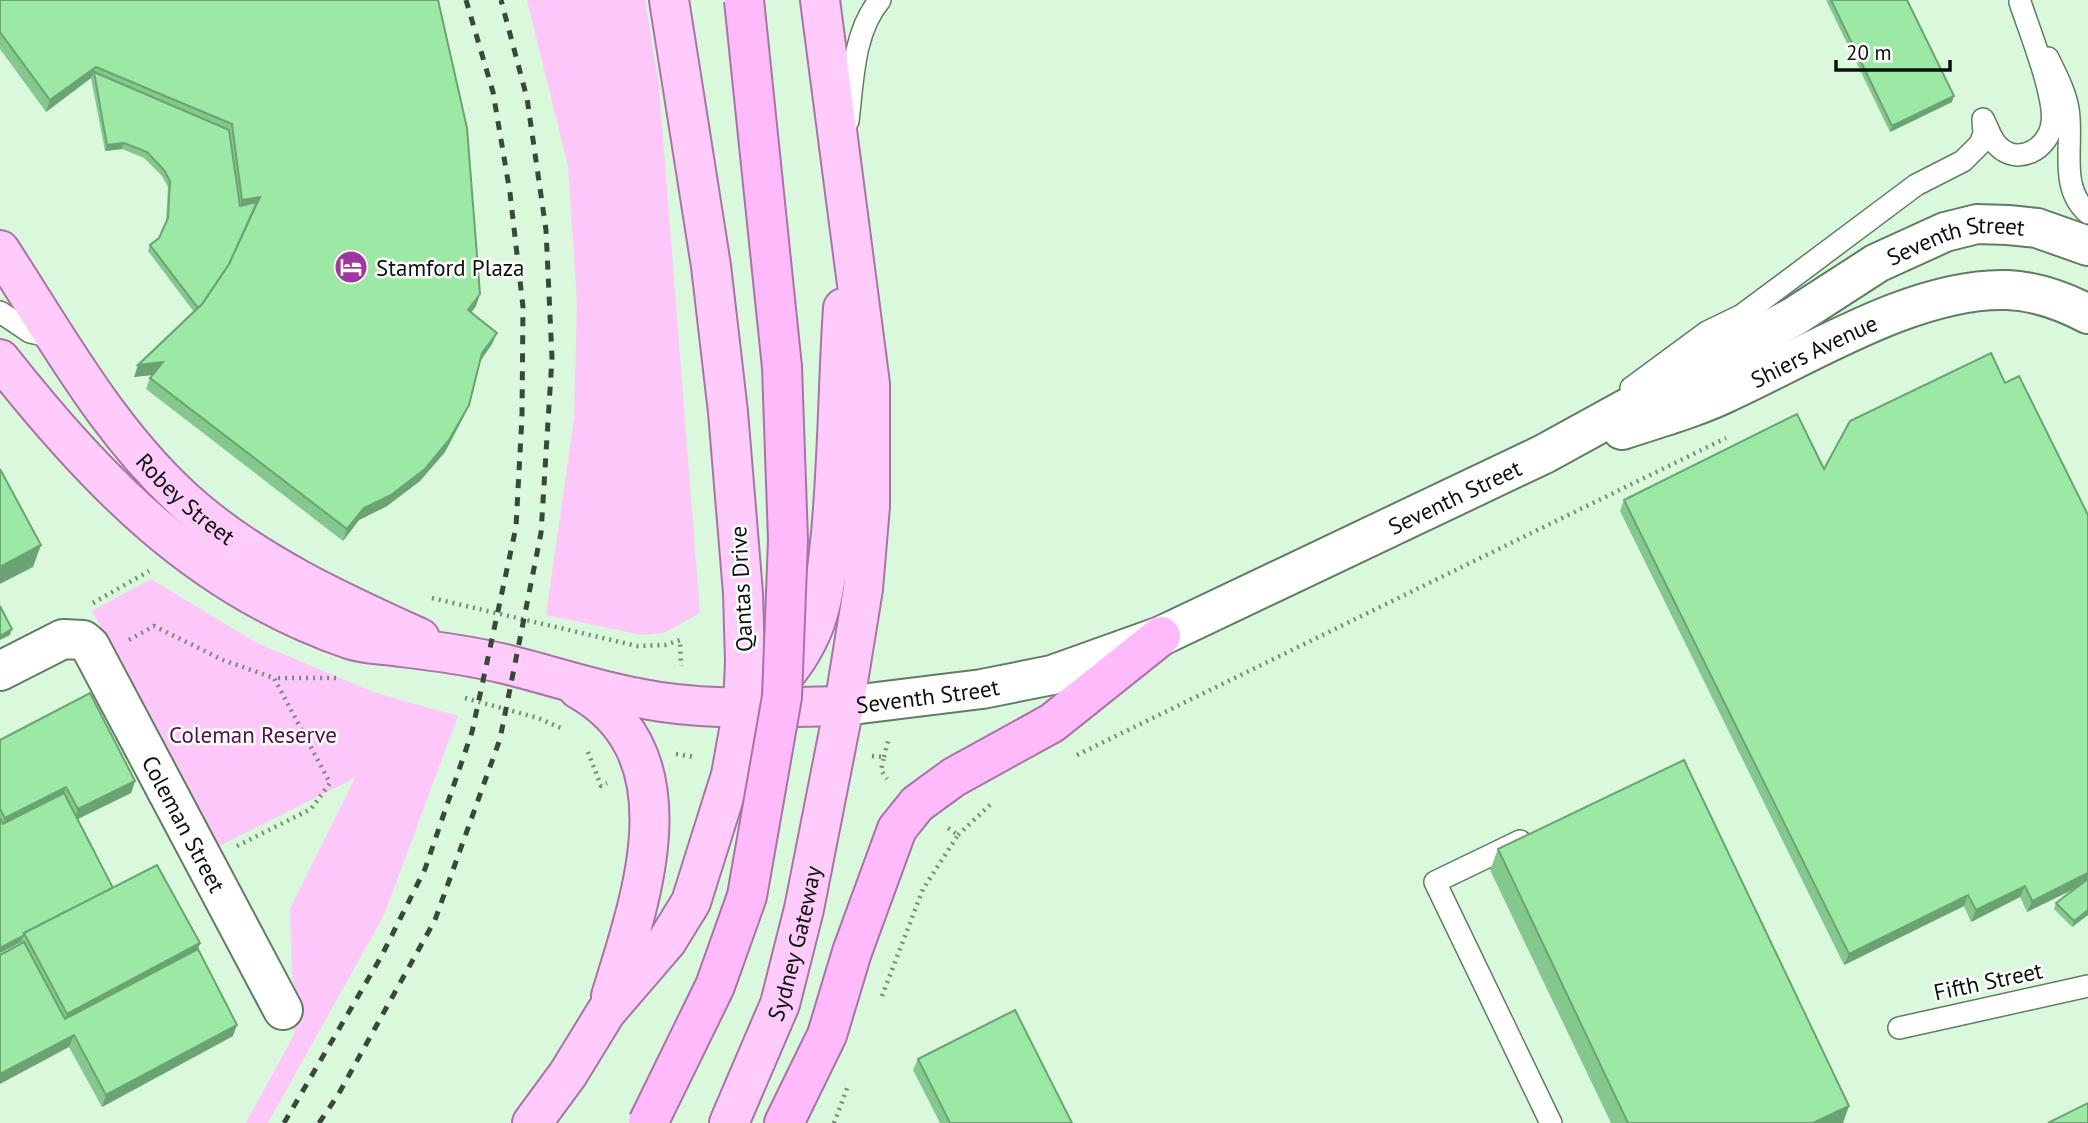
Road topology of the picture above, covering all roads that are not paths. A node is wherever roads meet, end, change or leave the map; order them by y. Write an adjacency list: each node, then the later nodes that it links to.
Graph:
1 (669, 0): 23 (main road, Qantas Drive)
2 (744, 0): 30 (highway, bridge)
3 (820, 0): 6 (main road)
4 (880, 0): 6 (lane)
5 (2020, 1): 7 (lane); 17 (lane)
6 (842, 174): 8 (main road)
7 (2088, 214)
8 (848, 226): 22 (main road); 23 (main road)
9 (2037, 228): 10 (lane, Seventh Street); 11 (street, Seventh Street); 17 (street, Seventh Street)
10 (2088, 233)
11 (2088, 246)
12 (0, 250): 15 (main road, Robey Street)
13 (0, 312): 15 (lane)
14 (2088, 314): 17 (street, Shiers Avenue)
15 (59, 338): 19 (main road, Robey Street)
16 (0, 359): 19 (main road, Robey Street)
17 (1544, 454): 18 (street, Seventh Street)
18 (1161, 636): 22 (street, Seventh Street); 32 (highway)
19 (454, 653): 21 (main road, Robey Street)
20 (0, 671): 26 (street, Coleman Street)
21 (564, 681): 23 (main road, Robey Street); 27 (main road)
22 (844, 706): 23 (main road, Robey Street); 31 (main road, Sydney Gateway)
23 (743, 708): 27 (main road, Qantas Drive)
24 (1534, 834): 33 (lane)
25 (2088, 986): 28 (lane, Fifth Street)
26 (283, 1010)
27 (606, 1012): 29 (main road, Qantas Drive)
28 (1899, 1028)
29 (531, 1123)
30 (648, 1123)
31 (729, 1123)
32 (784, 1123)
33 (1551, 1123)

